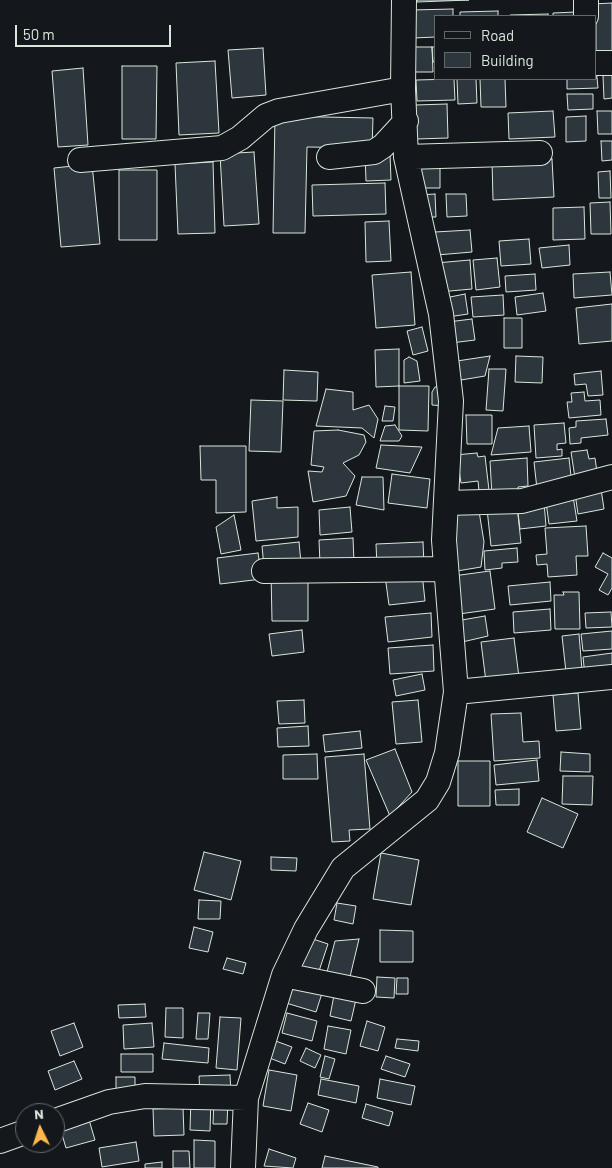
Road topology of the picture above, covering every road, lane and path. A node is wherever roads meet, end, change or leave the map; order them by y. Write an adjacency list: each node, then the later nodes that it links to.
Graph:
1 (404, 0): 6 (street)
2 (586, 0): 3 (street)
3 (586, 15)
4 (597, 63): 5 (street)
5 (612, 63)
6 (403, 89): 7 (street); 11 (street)
7 (406, 120): 9 (street); 10 (street)
8 (540, 153): 10 (street)
9 (329, 157)
10 (406, 157): 13 (street)
11 (80, 160)
12 (612, 477): 13 (street)
13 (446, 503): 14 (street)
14 (446, 569): 15 (street); 17 (street)
15 (264, 571)
16 (612, 677): 17 (street)
17 (456, 692): 18 (street)
18 (284, 975): 19 (street); 20 (street)
19 (363, 991)
20 (246, 1098): 21 (street); 24 (street)
21 (65, 1117)
22 (15, 1136): 23 (street)
23 (0, 1141)
24 (243, 1168)

